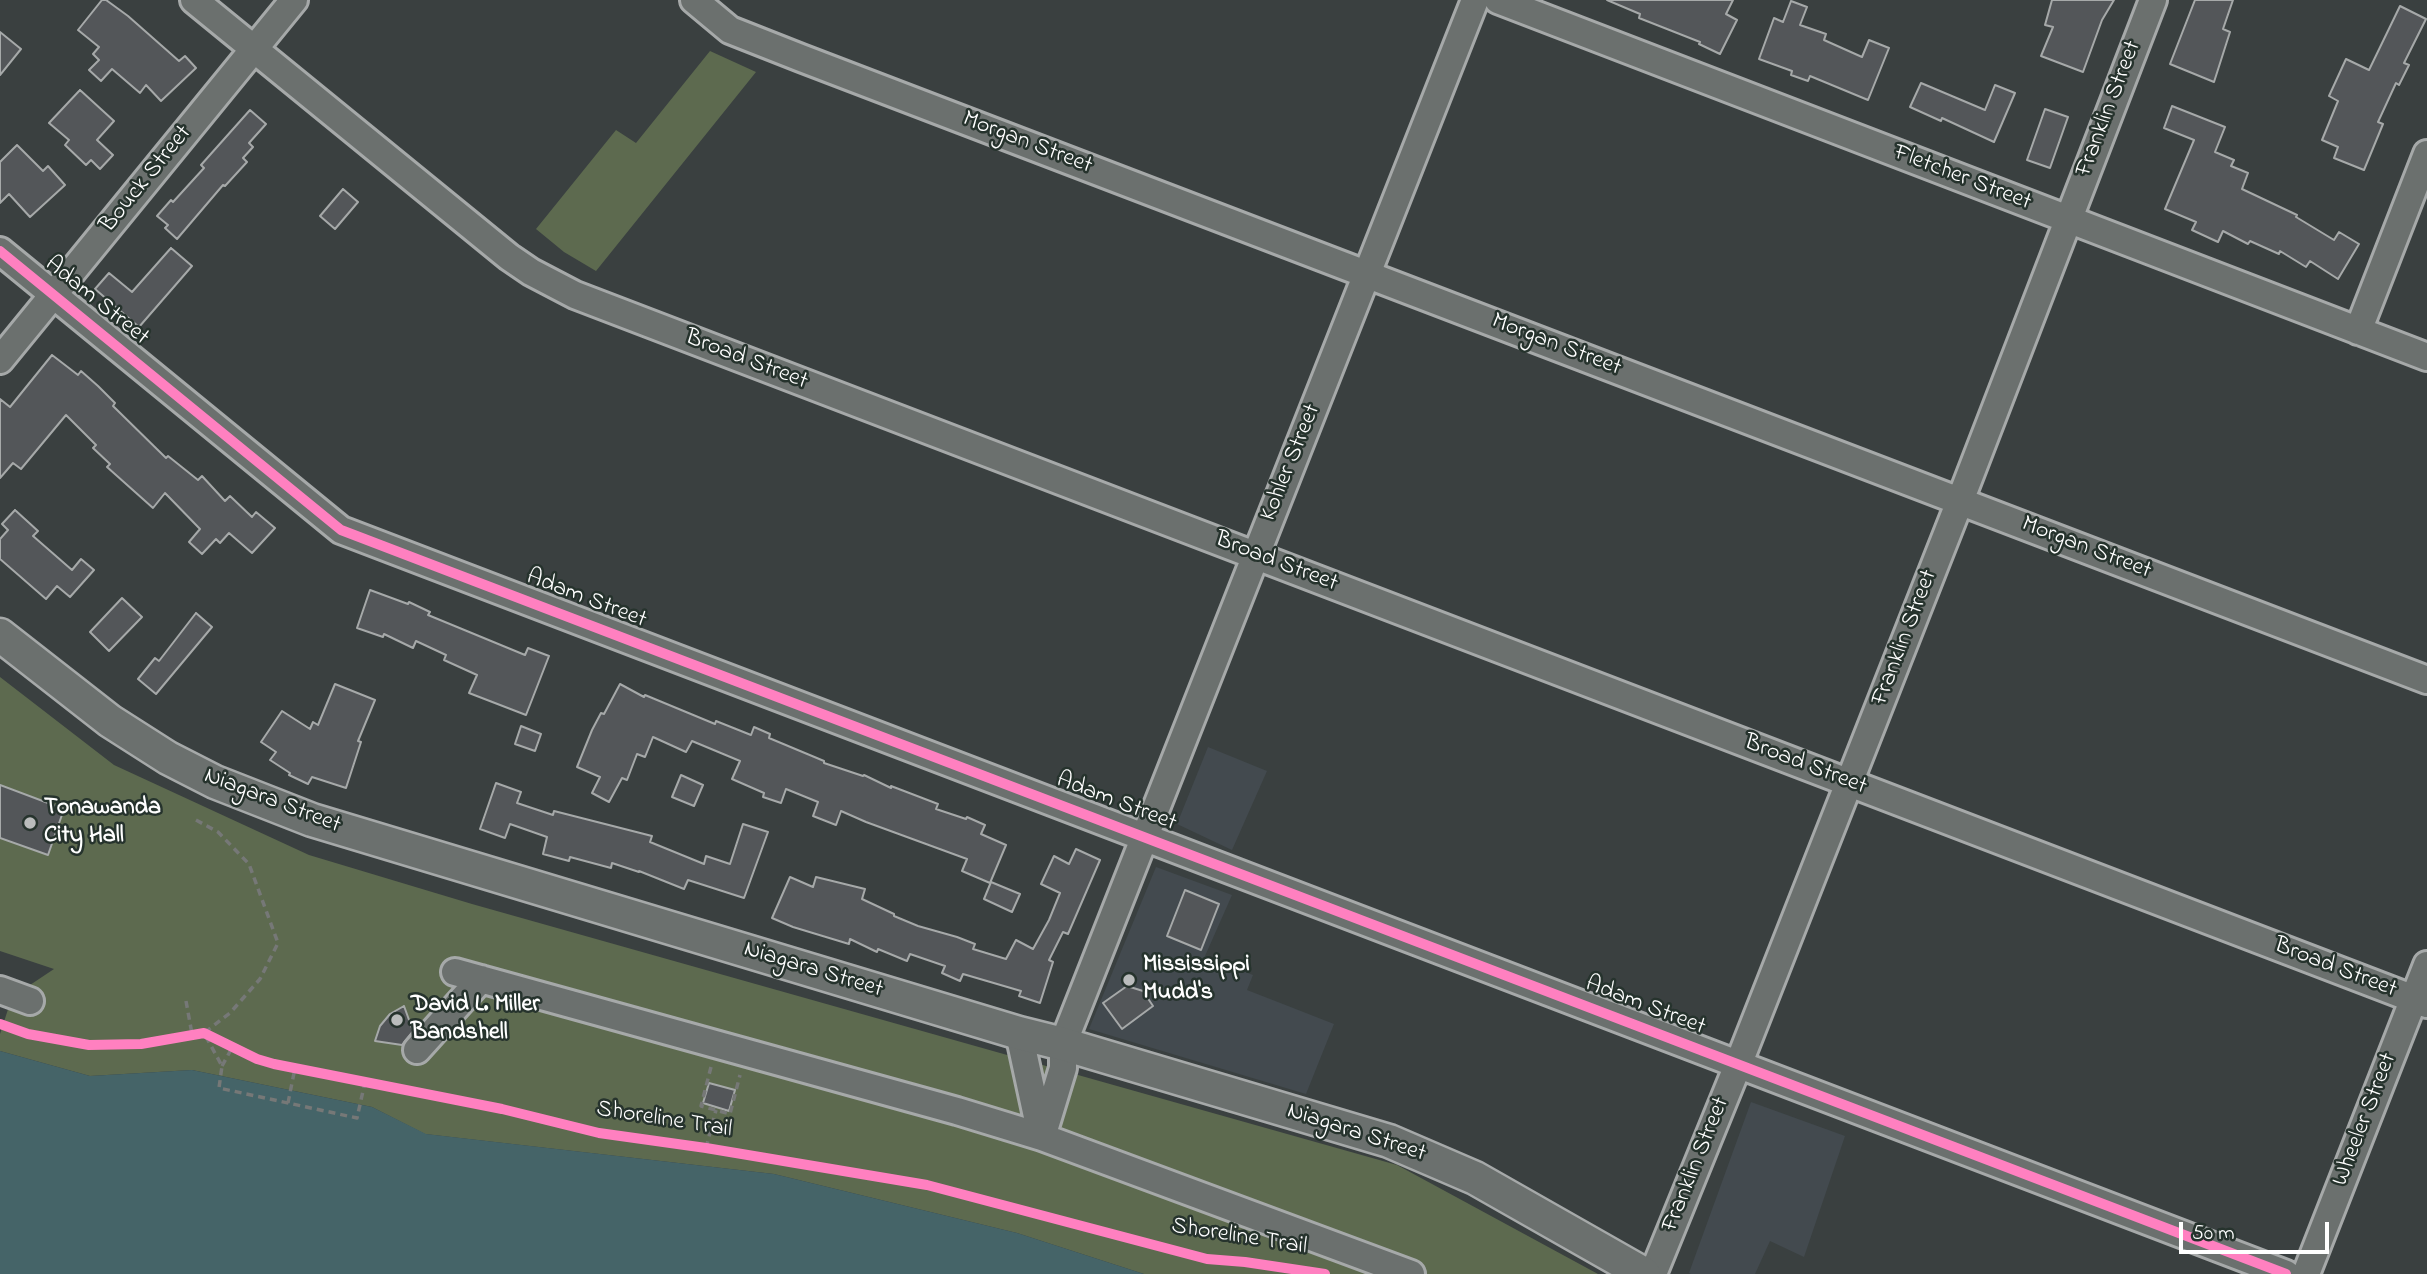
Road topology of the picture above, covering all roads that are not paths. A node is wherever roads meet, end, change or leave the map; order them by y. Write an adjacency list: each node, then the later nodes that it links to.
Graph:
1 (194, 0): 7 (street, Broad Street)
2 (294, 0): 7 (street, Bouck Street)
3 (694, 0): 11 (street, Morgan Street)
4 (1475, 0): 11 (street, Kohler Street)
5 (1497, 0): 9 (street, Fletcher Street)
6 (2153, 0): 9 (street, Franklin Street)
7 (254, 48): 12 (street, Bouck Street); 17 (street, Broad Street)
8 (2427, 154): 13 (street)
9 (2067, 219): 13 (street, Fletcher Street); 16 (street, Franklin Street)
10 (0, 251): 12 (street, Adam Street)
11 (1367, 274): 16 (street, Morgan Street); 17 (street, Kohler Street)
12 (53, 294): 15 (street, Bouck Street); 21 (street, Adam Street)
13 (2358, 331): 14 (street, Fletcher Street)
14 (2427, 357)
15 (0, 360)
16 (1959, 501): 19 (street, Morgan Street); 20 (street, Franklin Street)
17 (1255, 555): 20 (street, Broad Street); 21 (street, Kohler Street)
18 (0, 635): 28 (main road, Niagara Street)
19 (2427, 680)
20 (1849, 783): 27 (street, Broad Street); 31 (street, Franklin Street)
21 (1145, 836): 29 (street, Kohler Street); 31 (street, Adam Street)
22 (2427, 965): 27 (street, Wheeler Street)
23 (455, 972): 24 (street)
24 (481, 979): 30 (street); 32 (street)
25 (0, 990): 26 (street)
26 (30, 1001)
27 (2420, 1002): 37 (street, Wheeler Street)
28 (1019, 1033): 29 (main road, Niagara Street); 32 (street)
29 (1063, 1044): 32 (street, Kohler Street); 34 (main road, Niagara Street)
30 (417, 1050)
31 (1738, 1065): 35 (street, Franklin Street); 36 (street, Adam Street)
32 (1042, 1137): 33 (street)
33 (1411, 1274)
34 (1644, 1274)
35 (1653, 1274)
36 (2287, 1274)
37 (2306, 1274)

